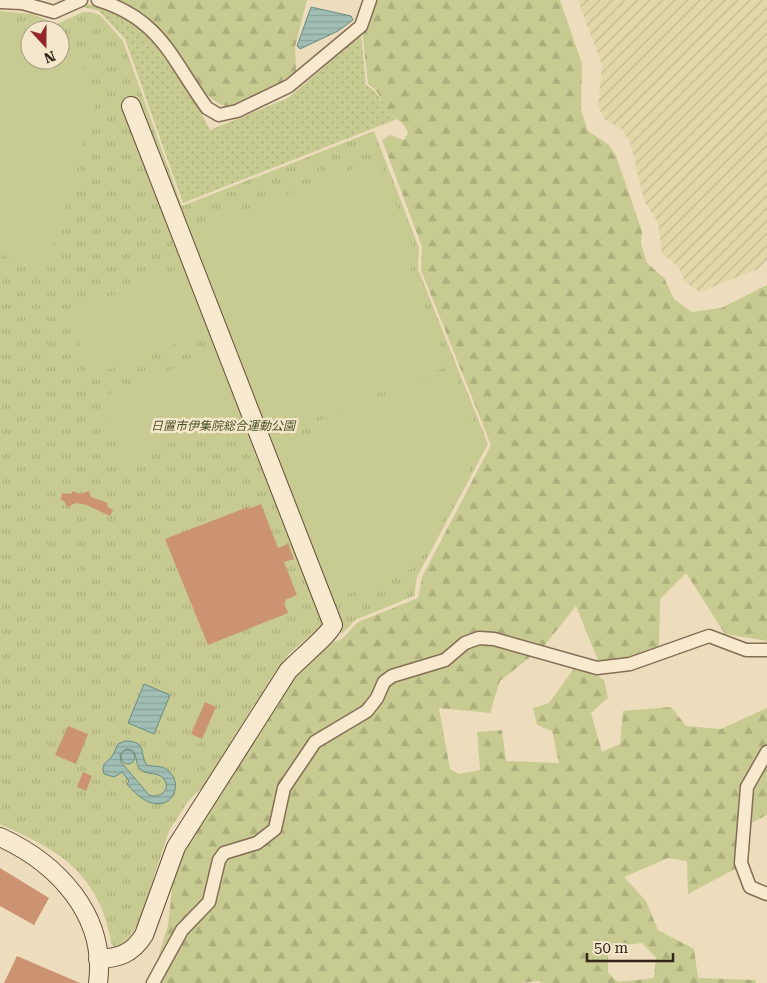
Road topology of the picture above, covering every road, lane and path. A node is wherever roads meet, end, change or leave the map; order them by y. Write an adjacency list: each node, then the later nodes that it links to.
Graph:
1 (81, 0): 4 (street)
2 (98, 0): 3 (street)
3 (370, 0)
4 (0, 2)
5 (131, 106): 10 (street)
6 (767, 650): 12 (street)
7 (767, 752): 9 (street)
8 (0, 837): 10 (street)
9 (767, 894)
10 (98, 959): 11 (street)
11 (98, 983)
12 (153, 983)

